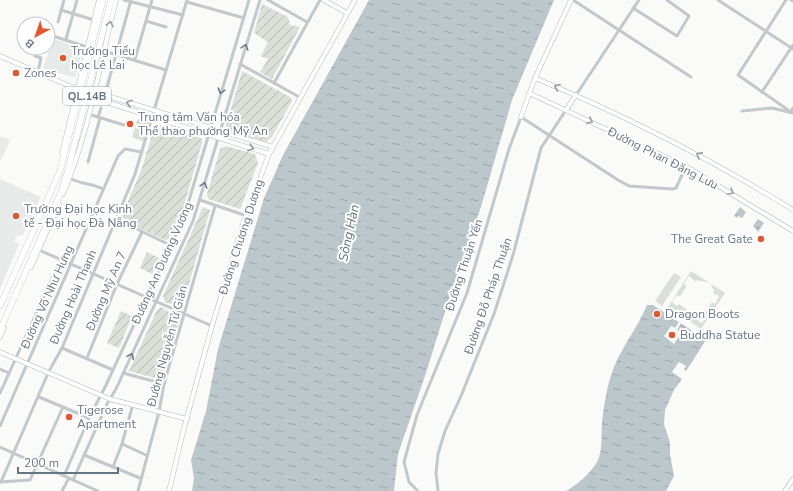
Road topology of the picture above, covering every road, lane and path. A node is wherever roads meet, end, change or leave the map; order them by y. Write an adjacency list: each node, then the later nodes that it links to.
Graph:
1 (64, 0): 24 (street)
2 (77, 0): 26 (street)
3 (99, 0): 29 (street)
4 (103, 0): 51 (highway, QL.14B)
5 (111, 0): 54 (highway, QL.14B)
6 (116, 0): 40 (street, one-way to 6)
7 (124, 0): 20 (street)
8 (152, 0): 22 (street)
9 (249, 0): 28 (street, Đường An Dương Vương)
10 (260, 0): 45 (street, Đường An Dương Vương, one-way to 10)
11 (268, 0): 32 (street)
12 (320, 0): 32 (street)
13 (324, 0): 25 (street)
14 (355, 0): 25 (street, Đường Chương Dương)
15 (572, 0): 34 (street); 49 (street)
16 (639, 0): 23 (street)
17 (667, 0): 23 (street)
18 (718, 0): 35 (street)
19 (786, 0): 35 (street)
20 (130, 1): 22 (street); 41 (street)
21 (187, 1): 27 (street); 28 (street)
22 (150, 6): 27 (street); 30 (street)
23 (633, 8): 34 (street)
24 (61, 10): 26 (street); 31 (street)
25 (348, 13): 57 (street, Đường Chương Dương)
26 (73, 14): 29 (street); 37 (street)
27 (183, 15): 46 (street)
28 (244, 18): 71 (street, Đường An Dương Vương, one-way to 71)
29 (94, 20): 38 (street)
30 (146, 21): 33 (street); 44 (street)
31 (58, 22)
32 (307, 22): 50 (street)
33 (166, 27)
34 (619, 30): 48 (street); 56 (street)
35 (766, 31): 39 (street); 52 (street)
36 (56, 36): 37 (street)
37 (66, 39): 38 (street)
38 (87, 47): 51 (street)
39 (792, 47): 52 (street)
40 (104, 51): 41 (street); 54 (street)
41 (116, 54): 44 (street); 55 (street)
42 (0, 56): 47 (street)
43 (35, 56): 47 (street)
44 (135, 59): 46 (street)
45 (240, 64): 50 (street); 72 (street, Đường An Dương Vương)
46 (166, 70): 62 (street)
47 (38, 72): 51 (street)
48 (691, 77)
49 (535, 78): 53 (street); 56 (street, Đường Phan Đăng Lưu, one-way to 49)
50 (274, 82): 57 (street)
51 (79, 90): 54 (street); 90 (highway, QL.14B)
52 (762, 92): 58 (street)
53 (529, 93): 63 (street, Đường Phan Đăng Lưu); 69 (street)
54 (91, 94): 55 (street); 66 (street); 68 (street); 92 (highway, QL.14B)
55 (106, 95): 62 (street, one-way to 55)
56 (576, 95): 63 (street); 85 (street, Đường Phan Đăng Lưu, one-way to 56)
57 (301, 98): 76 (street, Đường Chương Dương)
58 (772, 99): 60 (street); 65 (street)
59 (101, 108): 67 (street)
60 (772, 108): 64 (street); 65 (street)
61 (793, 108): 65 (street)
62 (155, 110): 68 (street, Đường Hoài Thanh); 71 (street)
63 (566, 110): 74 (street, Đường Đỗ Pháp Thuận); 88 (street, Đường Phan Đăng Lưu, one-way to 88)
64 (742, 111)
65 (792, 112)
66 (88, 114): 67 (street); 81 (street)
67 (99, 117): 70 (street); 79 (street)
68 (153, 117): 73 (street); 77 (street, Đường Hoài Thanh)
69 (521, 117): 74 (street); 143 (street, Đường Thuận Yến)
70 (124, 125)
71 (210, 128): 72 (street); 73 (street, Đường An Dương Vương)
72 (220, 131): 75 (street, Đường An Dương Vương); 76 (street)
73 (207, 135): 75 (street); 91 (street, Đường An Dương Vương)
74 (549, 135): 80 (street); 144 (street, Đường Đỗ Pháp Thuận)
75 (218, 138): 78 (street, one-way to 78); 83 (street, Đường An Dương Vương, one-way to 75)
76 (273, 147): 78 (street, Đường Chương Dương)
77 (142, 152): 82 (street, Đường Võ Như Hưng); 87 (street, Đường Hoài Thanh)
78 (270, 154): 86 (street, Đường Chương Dương)
79 (88, 162)
80 (682, 175)
81 (69, 178): 82 (street); 92 (street)
82 (103, 190): 94 (street, Đường Võ Như Hưng)
83 (200, 200): 84 (street); 99 (street, Đường An Dương Vương)
84 (215, 206): 86 (street); 101 (street, Đường Nguyễn Tử Giản)
85 (793, 210)
86 (247, 216): 102 (street, Đường Chương Dương)
87 (116, 219): 89 (street); 95 (street, Đường Hoài Thanh)
88 (792, 229)
89 (142, 232): 91 (street); 96 (street, Đường Mỹ An 7)
90 (27, 244): 98 (street); 100 (highway, QL.14B)
91 (170, 246): 97 (street, Đường An Dương Vương)
92 (38, 249): 93 (street); 103 (highway, QL.14B); 104 (street)
93 (61, 259): 94 (street); 107 (street)
94 (71, 264): 95 (street); 109 (street, Đường Võ Như Hưng)
95 (93, 273): 96 (street); 105 (street, Đường Hoài Thanh)
96 (117, 284): 97 (street); 108 (street, Đường Mỹ An 7)
97 (145, 297): 99 (street); 111 (street, Đường An Dương Vương)
98 (0, 300)
99 (156, 302): 101 (street); 114 (street, Đường An Dương Vương, one-way to 99)
100 (0, 306)
101 (184, 314): 102 (street); 115 (street, Đường Nguyễn Tử Giản)
102 (212, 326): 124 (street, Đường Chương Dương)
103 (0, 330)
104 (0, 337)
105 (62, 348): 108 (street); 112 (street, Đường Hoài Thanh)
106 (0, 352): 107 (street)
107 (16, 358): 109 (street); 113 (street)
108 (87, 358): 111 (street)
109 (28, 363): 112 (street); 125 (street, Đường Võ Như Hưng)
110 (0, 369): 113 (street)
111 (113, 370): 117 (street, Đường An Dương Vương)
112 (49, 372): 117 (street); 118 (street, Đường Hoài Thanh)
113 (10, 373): 116 (street)
114 (123, 373): 115 (street); 119 (street, Đường An Dương Vương)
115 (164, 384): 122 (street, Đường Nguyễn Tử Giản)
116 (0, 393)
117 (100, 395): 119 (street); 123 (street, Đường An Dương Vương)
118 (39, 397): 121 (street); 128 (street, Đường Hoài Thanh)
119 (110, 399): 120 (street); 130 (street, Đường An Dương Vương)
120 (133, 404): 122 (street); 126 (street)
121 (63, 407): 123 (street); 131 (street)
122 (159, 412): 124 (street); 129 (street, Đường Nguyễn Tử Giản)
123 (89, 418): 133 (street, Đường An Dương Vương)
124 (187, 419): 142 (street, Đường Chương Dương)
125 (0, 426)
126 (122, 444): 129 (street); 132 (street)
127 (0, 447): 128 (street)
128 (14, 453): 131 (street); 138 (street, Đường Hoài Thanh)
129 (146, 454): 135 (street, Đường Nguyễn Tử Giản)
130 (84, 455): 132 (street); 137 (street, Đường An Dương Vương)
131 (38, 464): 133 (street); 138 (street)
132 (113, 467): 135 (street)
133 (64, 476): 134 (street)
134 (69, 478): 137 (street); 139 (street)
135 (140, 478): 141 (street, Đường Nguyễn Tử Giản)
136 (793, 479): 145 (street)
137 (73, 480): 140 (street)
138 (0, 482)
139 (62, 491)
140 (98, 491)
141 (138, 491)
142 (169, 491)
143 (418, 491)
144 (438, 491)
145 (785, 491)

